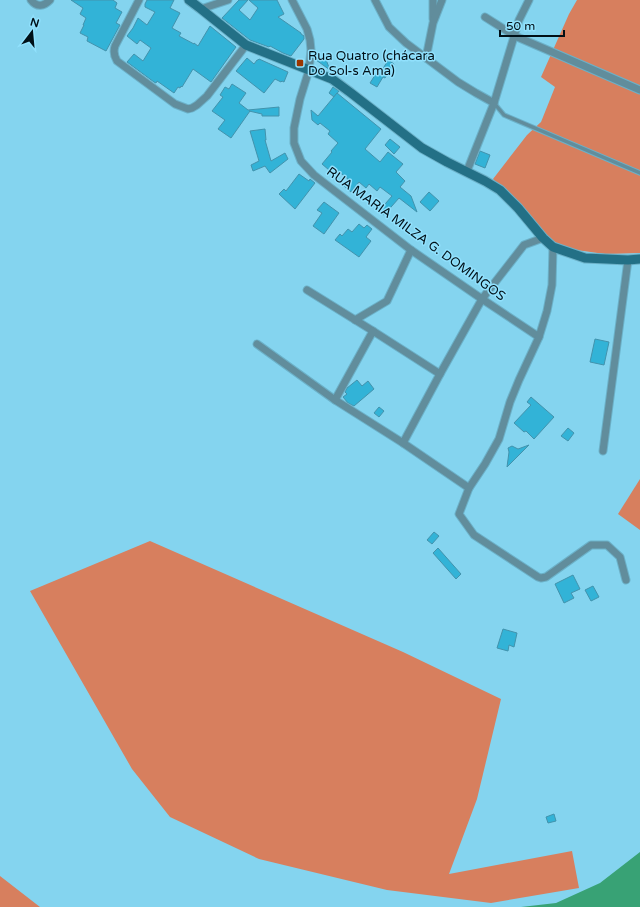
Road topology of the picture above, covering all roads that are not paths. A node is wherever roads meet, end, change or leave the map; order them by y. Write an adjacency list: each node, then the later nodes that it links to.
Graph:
1 (31, 0): 2 (street)
2 (50, 0)
3 (139, 0): 15 (street)
4 (189, 0): 11 (street)
5 (228, 0): 11 (street)
6 (292, 0): 17 (street, RUA MARIA MILZA G. DOMINGOS)
7 (375, 0): 16 (street)
8 (433, 0): 13 (street)
9 (442, 0): 13 (street)
10 (529, 0): 14 (street)
11 (201, 9): 15 (street)
12 (485, 17): 14 (street)
13 (433, 23): 16 (street)
14 (515, 36): 18 (street); 19 (street)
15 (246, 45): 17 (street)
16 (426, 58): 19 (street)
17 (309, 70): 20 (street); 24 (street, RUA MARIA MILZA G. DOMINGOS)
18 (640, 90)
19 (494, 103): 20 (street); 21 (lane)
20 (467, 172): 22 (street)
21 (640, 173)
22 (543, 238): 23 (street); 28 (street)
23 (553, 247): 26 (street); 31 (street)
24 (411, 250): 28 (street, RUA MARIA MILZA G. DOMINGOS); 29 (street)
25 (640, 259): 26 (street)
26 (628, 260): 36 (street)
27 (307, 290): 29 (street)
28 (482, 299): 31 (street, RUA MARIA MILZA G. DOMINGOS); 33 (street)
29 (355, 320): 30 (street)
30 (373, 331): 33 (street); 34 (street)
31 (539, 337): 37 (street)
32 (257, 344): 34 (street)
33 (440, 374): 35 (street)
34 (335, 400): 35 (street)
35 (403, 443): 37 (street)
36 (603, 451)
37 (469, 488): 38 (street)
38 (626, 580)

